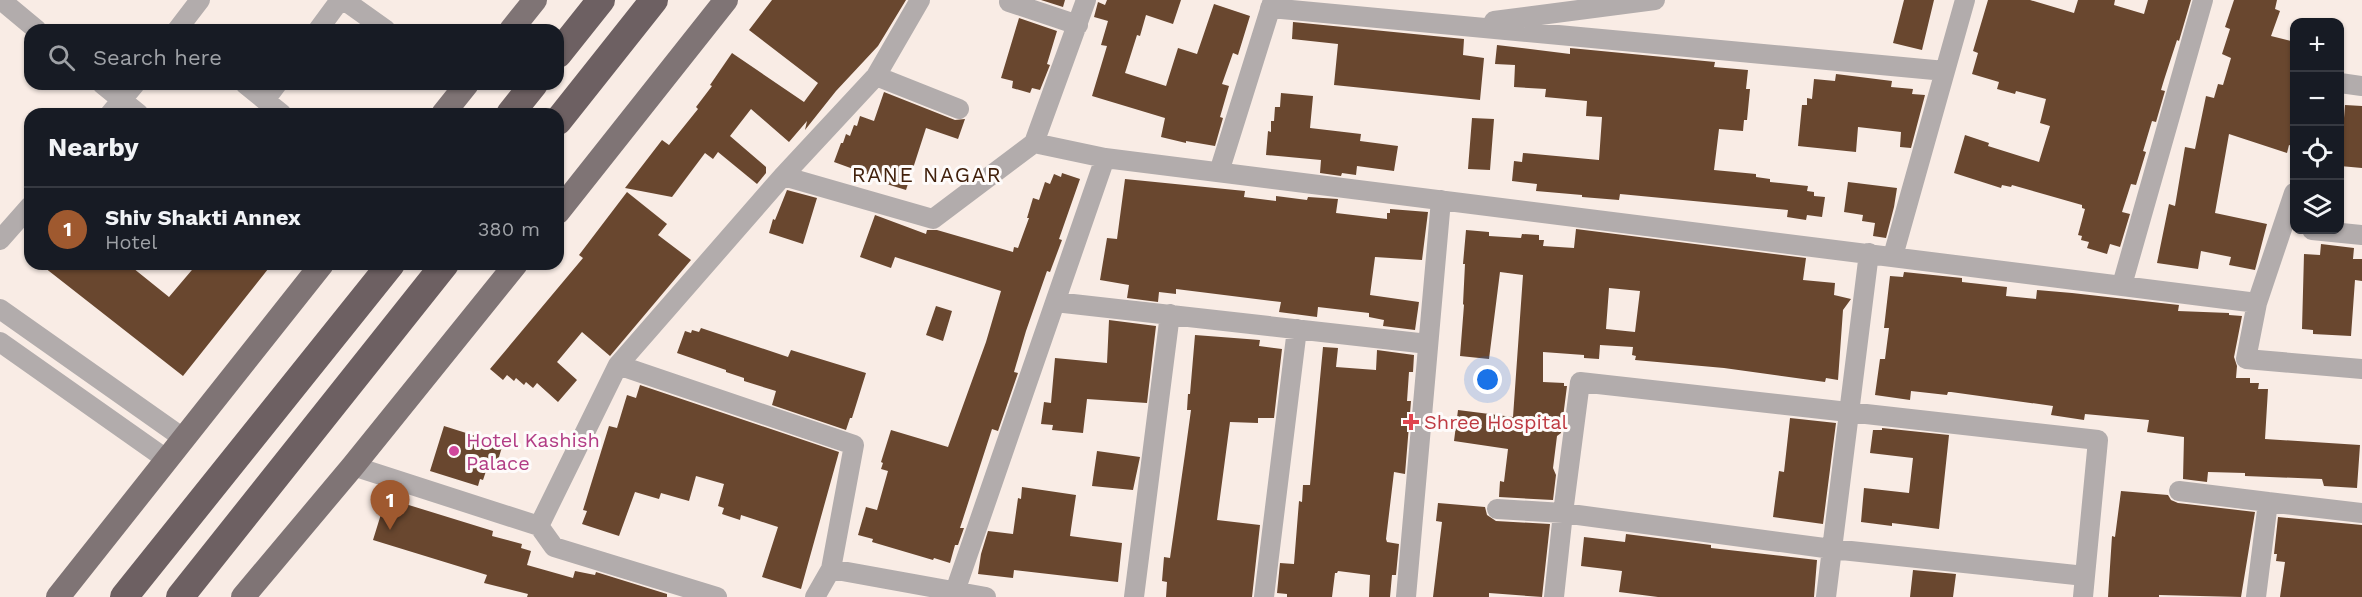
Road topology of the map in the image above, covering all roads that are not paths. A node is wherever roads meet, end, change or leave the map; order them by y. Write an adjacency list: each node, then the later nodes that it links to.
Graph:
1 (1, 0): 15 (street)
2 (200, 0): 16 (street)
3 (342, 0): 17 (street); 18 (street)
4 (535, 0): 19 (main road)
5 (601, 0): 22 (highway)
6 (654, 0): 39 (highway)
7 (726, 0): 45 (main road)
8 (920, 0): 24 (street)
9 (1086, 0): 20 (street)
10 (1655, 0): 21 (street)
11 (1965, 0): 23 (street)
12 (2204, 0): 57 (street)
13 (1010, 2): 20 (street)
14 (1272, 4): 21 (street); 42 (street)
15 (30, 24)
16 (182, 24)
17 (323, 24)
18 (377, 24)
19 (516, 24)
20 (1078, 25): 40 (street)
21 (1457, 26): 23 (street)
22 (564, 46)
23 (1945, 70): 52 (street)
24 (876, 76): 38 (street); 43 (street)
25 (2344, 84): 26 (street)
26 (2362, 86)
27 (106, 90): 34 (street)
28 (130, 90): 34 (street)
29 (252, 90): 33 (street)
30 (272, 90): 33 (street)
31 (460, 90): 36 (main road)
32 (529, 90): 37 (highway)
33 (265, 100): 35 (street)
34 (116, 107)
35 (275, 108)
36 (447, 108)
37 (515, 108)
38 (959, 109)
39 (564, 113)
40 (1034, 143): 41 (street); 43 (street)
41 (1105, 158): 42 (street); 58 (street)
42 (1219, 172): 44 (street)
43 (783, 176): 65 (street)
44 (1441, 200): 51 (street); 64 (street)
45 (564, 204)
46 (24, 213): 50 (street)
47 (2289, 227): 59 (street)
48 (2344, 233): 49 (street)
49 (2362, 235)
50 (0, 240)
51 (1869, 253): 52 (street); 67 (street)
52 (1893, 256): 57 (street)
53 (317, 270): 68 (main road)
54 (386, 270): 82 (highway)
55 (440, 270): 83 (highway)
56 (511, 270): 70 (main road)
57 (2122, 285): 59 (street)
58 (1055, 302): 61 (street); 80 (street)
59 (2258, 303): 66 (street)
60 (0, 309): 68 (street)
61 (1170, 314): 62 (street); 88 (street)
62 (1297, 329): 64 (street); 89 (street)
63 (0, 342): 69 (street)
64 (1428, 344): 90 (street)
65 (618, 365): 76 (street); 78 (street)
66 (2362, 369)
67 (1849, 411): 74 (street); 77 (street); 79 (street)
68 (183, 438): 69 (main road)
69 (166, 459): 81 (main road)
70 (353, 466): 76 (street); 84 (main road)
71 (2179, 491): 72 (street)
72 (2268, 501): 75 (street); 94 (street)
73 (1497, 509): 74 (street)
74 (1563, 513): 77 (street); 91 (street)
75 (2362, 513)
76 (539, 526): 85 (street)
77 (1832, 549): 79 (street); 92 (street)
78 (831, 569): 80 (street); 86 (street)
79 (2085, 576): 93 (street)
80 (953, 595): 87 (street)
81 (58, 597)
82 (124, 597)
83 (180, 597)
84 (243, 597)
85 (717, 597)
86 (815, 597)
87 (986, 597)
88 (1134, 597)
89 (1264, 597)
90 (1406, 597)
91 (1554, 597)
92 (1826, 597)
93 (2083, 597)
94 (2256, 597)

